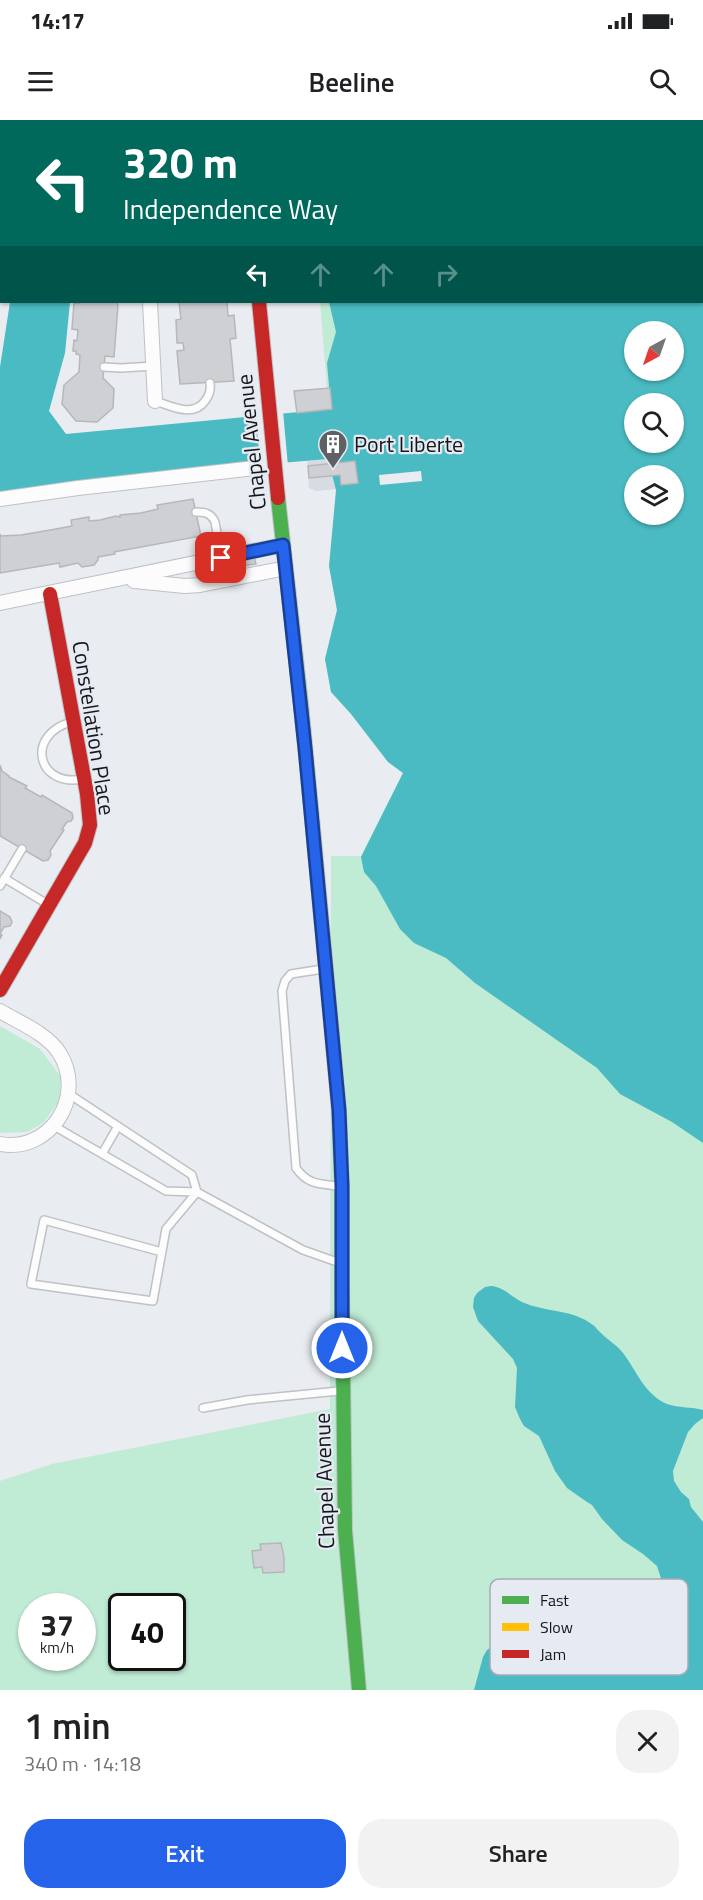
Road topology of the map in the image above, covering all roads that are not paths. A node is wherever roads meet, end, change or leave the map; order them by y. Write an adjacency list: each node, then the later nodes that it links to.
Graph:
1 (150, 303): 3 (street)
2 (259, 303): 10 (street, Chapel Avenue)
3 (154, 366): 4 (lane); 6 (street)
4 (104, 367)
5 (210, 382): 6 (lane)
6 (155, 401)
7 (255, 468): 8 (street)
8 (0, 499)
9 (196, 512): 11 (lane)
10 (283, 545): 11 (street); 12 (street, Chapel Avenue)
11 (221, 558): 13 (street); 14 (lane)
12 (286, 568): 14 (street); 23 (street, Chapel Avenue)
13 (117, 580): 14 (street); 15 (street)
14 (225, 580)
15 (51, 594): 16 (street); 17 (street, Constellation Place)
16 (0, 603)
17 (74, 721): 18 (street, Constellation Place); 18 (lane)
18 (84, 778): 22 (street, Constellation Place)
19 (22, 849): 20 (lane)
20 (4, 879): 21 (lane); 22 (lane)
21 (0, 886)
22 (50, 905): 24 (street, Constellation Place)
23 (327, 969): 31 (street, Chapel Avenue); 31 (lane)
24 (0, 990)
25 (0, 1011): 26 (street)
26 (69, 1094): 27 (street); 28 (lane)
27 (54, 1126): 29 (street); 30 (lane)
28 (118, 1126): 30 (lane); 32 (lane)
29 (0, 1144)
30 (102, 1154): 32 (lane)
31 (342, 1186): 34 (street, Chapel Avenue)
32 (197, 1192): 33 (lane); 34 (lane)
33 (162, 1252): 33 (lane)
34 (343, 1264): 35 (street, Chapel Avenue)
35 (342, 1391): 36 (lane); 37 (street, Chapel Avenue)
36 (203, 1408)
37 (360, 1690)

